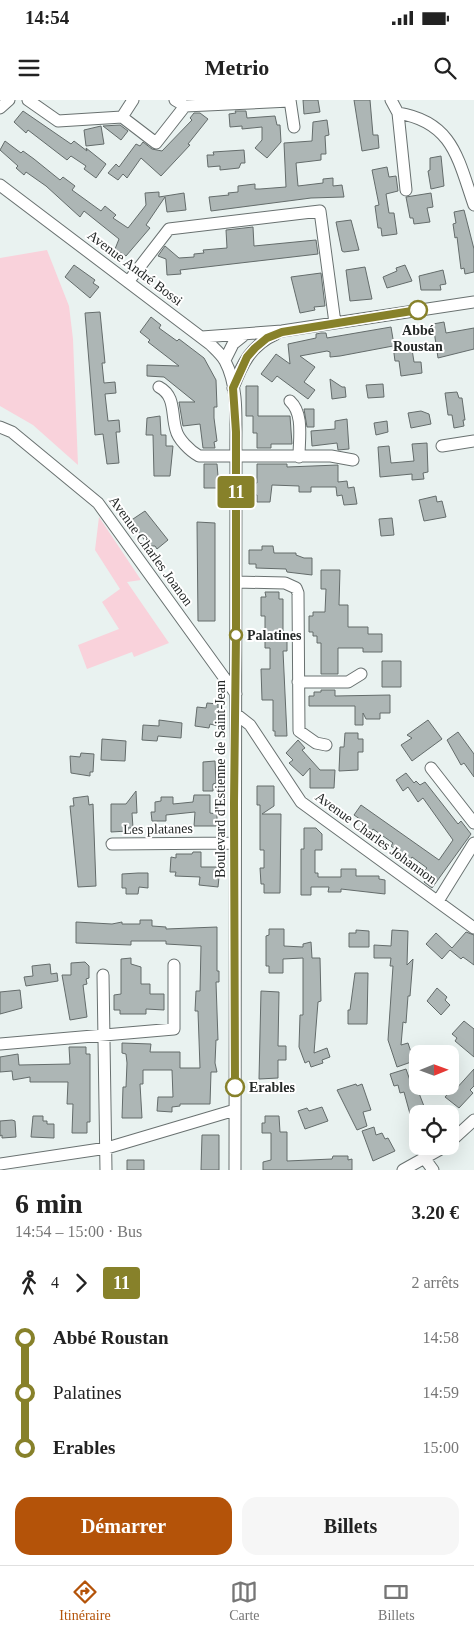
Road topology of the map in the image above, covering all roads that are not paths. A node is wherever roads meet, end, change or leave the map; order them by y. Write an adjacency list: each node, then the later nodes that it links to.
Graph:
1 (9, 100): 7 (street)
2 (28, 100): 9 (street)
3 (134, 100): 9 (street)
4 (290, 100): 6 (street); 10 (street)
5 (391, 100): 8 (street)
6 (180, 103): 9 (street)
7 (0, 108)
8 (398, 113): 12 (street); 13 (street)
9 (122, 118)
10 (294, 127)
11 (0, 185): 14 (street, Avenue André Bossi)
12 (406, 190)
13 (474, 205)
14 (128, 282): 16 (street); 19 (street, Avenue André Bossi)
15 (474, 302): 16 (street)
16 (335, 323): 17 (street)
17 (282, 332): 18 (street); 20 (street)
18 (244, 335): 19 (street); 21 (street)
19 (202, 337): 21 (street, Avenue André Bossi)
20 (247, 357): 21 (street); 23 (street)
21 (225, 360): 23 (street, Avenue André Bossi)
22 (159, 387): 28 (street)
23 (233, 388): 28 (street, Boulevard d'Estienne de Saint-Jean)
24 (290, 401): 29 (street)
25 (0, 427): 34 (street, Avenue Charles Joanon)
26 (474, 441): 27 (street)
27 (442, 446)
28 (236, 457): 29 (street); 31 (street, Boulevard d'Estienne de Saint-Jean)
29 (299, 457): 30 (street)
30 (353, 460)
31 (236, 582): 33 (street); 34 (street, Boulevard d'Estienne de Saint-Jean)
32 (361, 674): 33 (street)
33 (298, 682): 36 (street)
34 (236, 694): 35 (street, Boulevard d'Estienne de Saint-Jean)
35 (236, 714): 39 (street, Boulevard d'Estienne de Saint-Jean); 42 (street, Avenue Charles Johannon)
36 (326, 745)
37 (431, 768): 38 (street)
38 (474, 823)
39 (234, 843): 41 (street, Les platanes); 48 (street, Boulevard d'Estienne de Saint-Jean)
40 (474, 843): 42 (street)
41 (112, 844)
42 (438, 901): 43 (street, Avenue Charles Johannon)
43 (474, 928)
44 (174, 965): 46 (street)
45 (103, 975): 46 (street)
46 (104, 1035): 47 (street); 51 (street)
47 (0, 1044)
48 (235, 1110): 51 (street); 56 (street, Boulevard d'Estienne de Saint-Jean)
49 (474, 1120): 50 (street)
50 (459, 1134)
51 (106, 1148): 54 (street); 55 (street)
52 (432, 1155): 53 (street)
53 (426, 1159): 57 (street); 58 (street)
54 (0, 1164)
55 (106, 1170)
56 (235, 1170)
57 (403, 1170)
58 (433, 1170)

